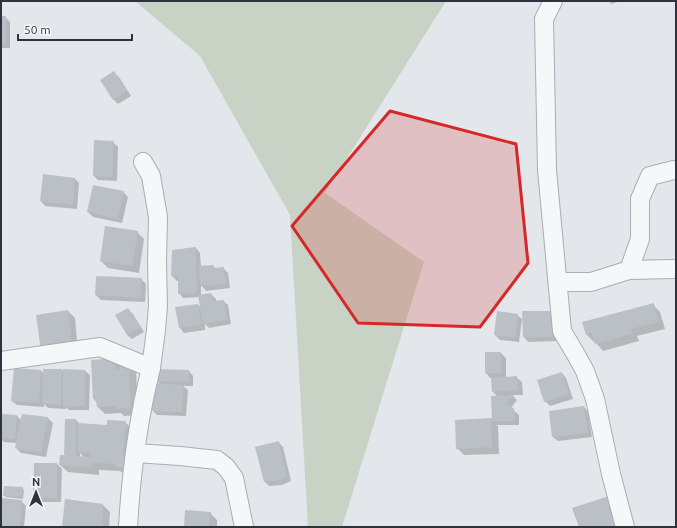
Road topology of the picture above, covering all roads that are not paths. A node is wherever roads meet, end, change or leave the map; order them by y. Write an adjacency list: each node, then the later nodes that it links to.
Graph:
1 (553, 1): 6 (street)
2 (143, 162): 8 (street)
3 (674, 170): 5 (street)
4 (673, 269): 5 (street)
5 (629, 270): 6 (street)
6 (558, 282): 12 (street)
7 (1, 361): 8 (street)
8 (151, 368): 9 (street)
9 (134, 453): 10 (street); 11 (street)
10 (128, 527)
11 (244, 527)
12 (625, 527)

